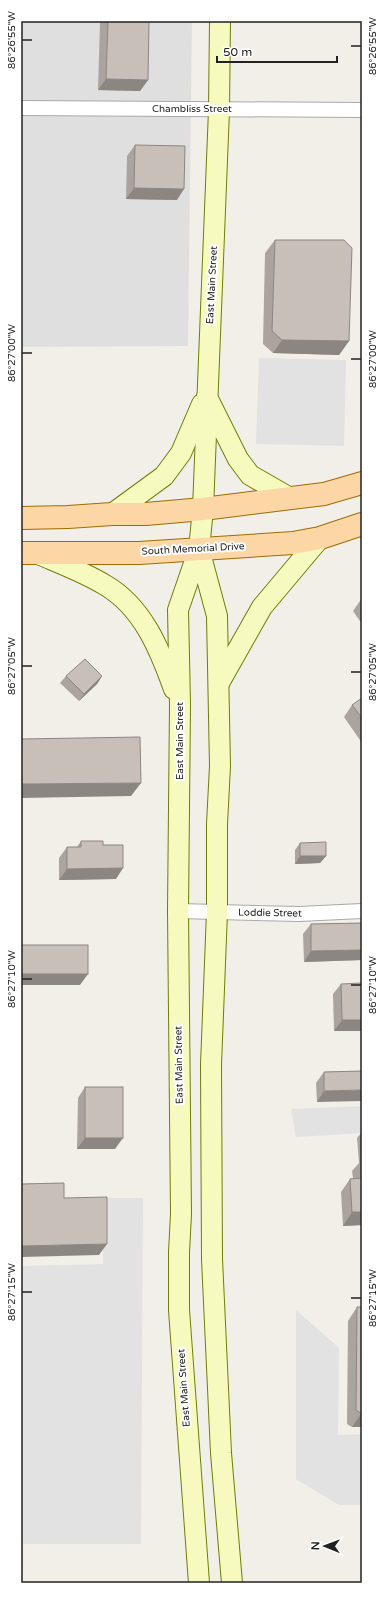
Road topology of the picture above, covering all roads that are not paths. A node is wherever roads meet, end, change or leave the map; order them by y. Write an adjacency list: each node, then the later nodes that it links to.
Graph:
1 (220, 21): 3 (main road, East Main Street)
2 (21, 108): 3 (street, Chambliss Street)
3 (219, 110): 4 (street, Chambliss Street); 5 (main road, East Main Street)
4 (362, 110)
5 (207, 395): 7 (main road); 8 (main road, East Main Street); 9 (main road)
6 (362, 483): 7 (main road)
7 (290, 498): 8 (main road)
8 (203, 509): 9 (main road); 13 (main road, East Main Street)
9 (112, 514): 10 (main road)
10 (21, 518)
11 (362, 524): 12 (main road, South Memorial Drive)
12 (320, 538): 13 (main road, South Memorial Drive); 15 (main road)
13 (199, 549): 14 (main road, South Memorial Drive); 15 (main road, East Main Street); 16 (main road, East Main Street)
14 (28, 553): 16 (main road)
15 (219, 683): 19 (main road, East Main Street)
16 (180, 705): 17 (main road, East Main Street)
17 (178, 911): 19 (street, Loddie Street); 20 (main road, East Main Street)
18 (362, 911): 19 (street, Loddie Street)
19 (217, 912): 21 (main road, East Main Street)
20 (199, 1583)
21 (232, 1583)

